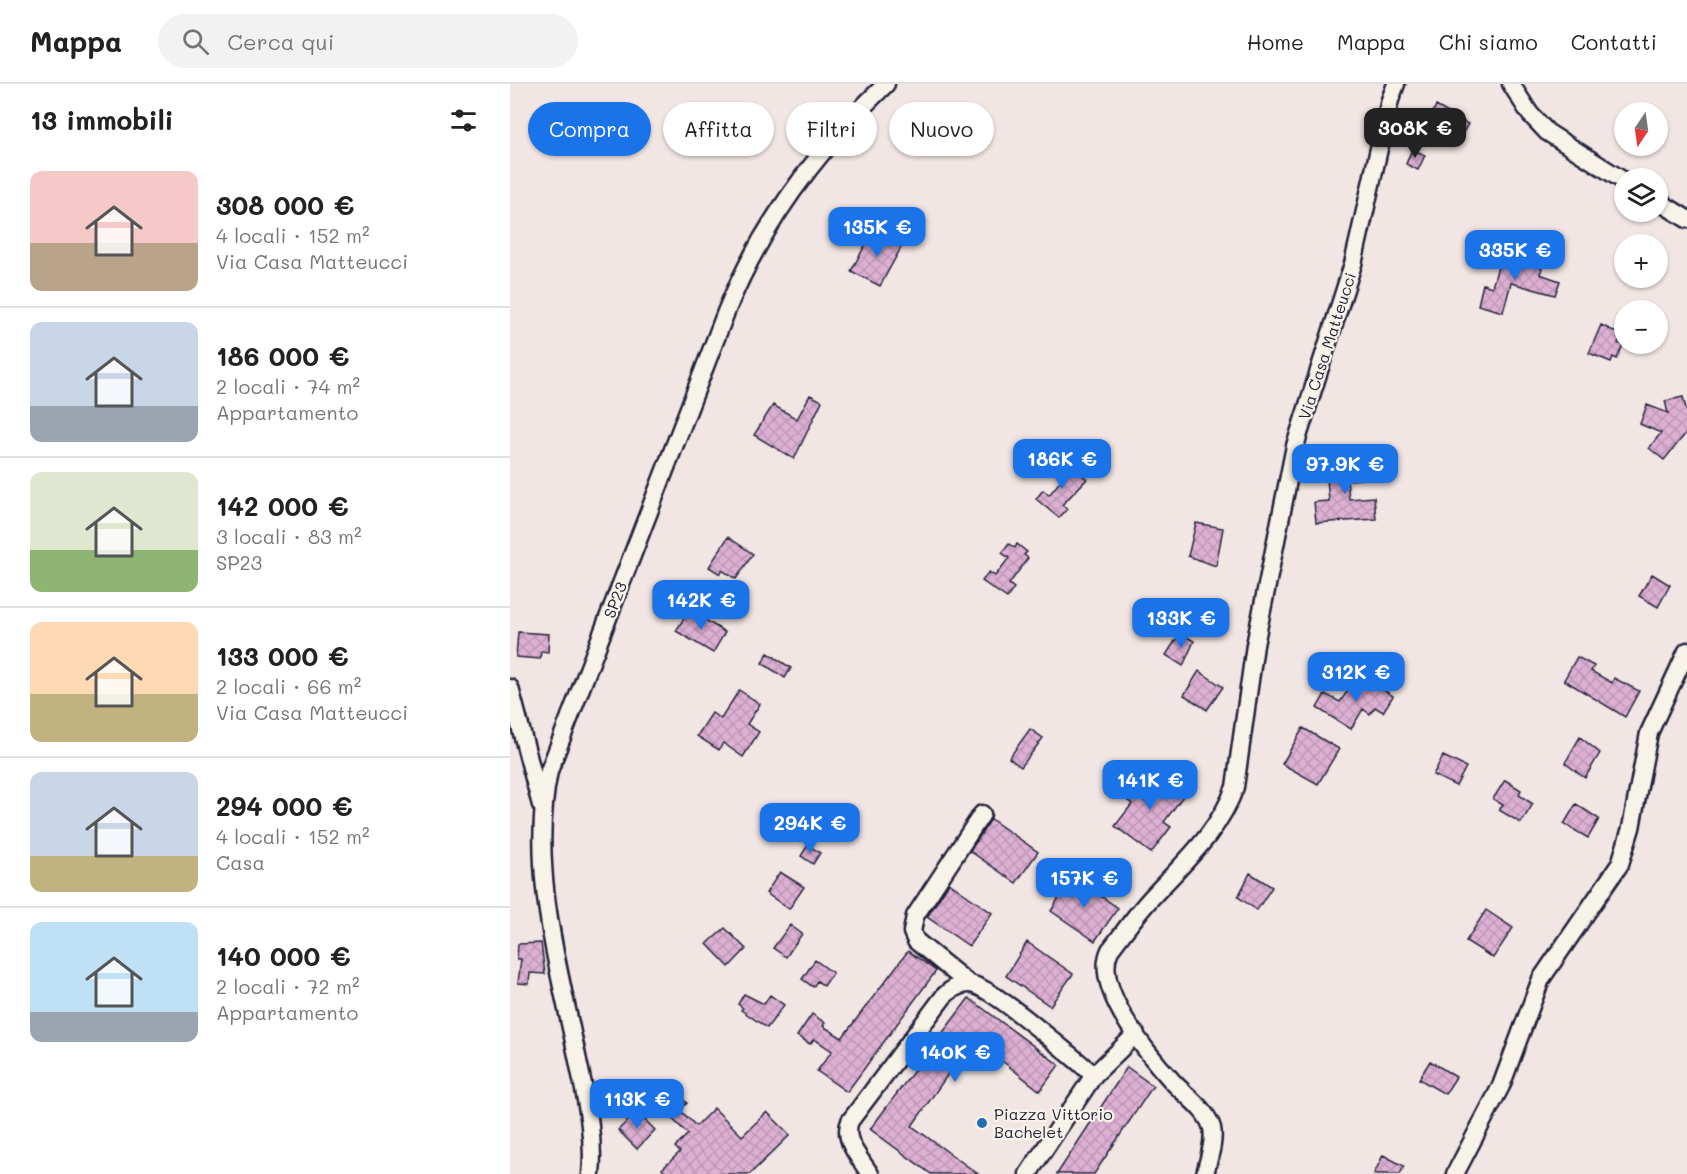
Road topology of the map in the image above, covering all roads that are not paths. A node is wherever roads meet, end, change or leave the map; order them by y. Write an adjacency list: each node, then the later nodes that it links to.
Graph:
1 (886, 84): 10 (street, SP23 / SP23)
2 (1396, 84): 12 (street, Via Casa Matteucci)
3 (1511, 84): 4 (street)
4 (1614, 175)
5 (1668, 207): 6 (street)
6 (1687, 219)
7 (1687, 651): 18 (street)
8 (510, 688): 10 (street)
9 (982, 814): 11 (street)
10 (543, 815): 14 (street, SP23 / SP23)
11 (969, 984): 13 (street); 15 (street)
12 (1136, 1034): 13 (street); 17 (street, Via Casa Matteucci)
13 (1094, 1075): 16 (street)
14 (594, 1173)
15 (870, 1174)
16 (1028, 1174)
17 (1205, 1174)
18 (1455, 1174)

